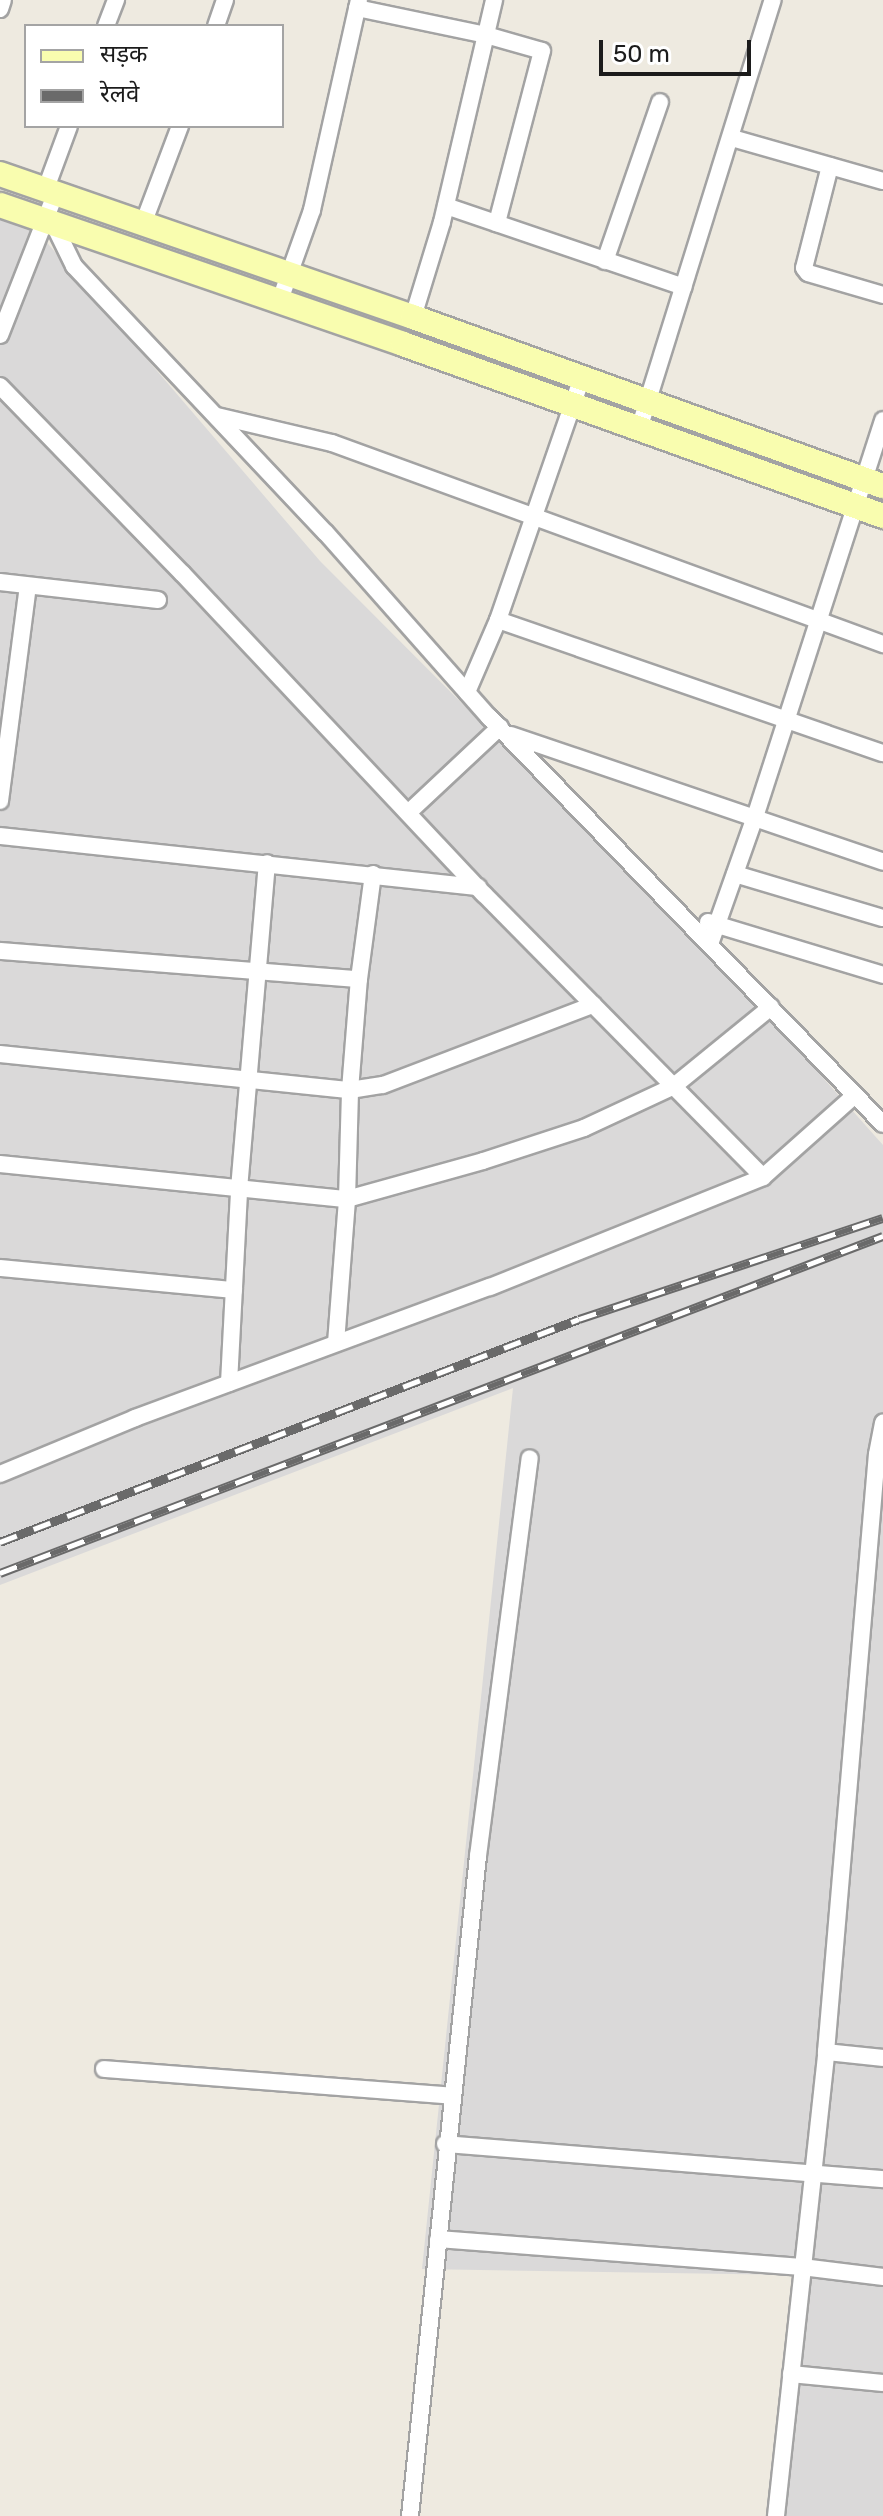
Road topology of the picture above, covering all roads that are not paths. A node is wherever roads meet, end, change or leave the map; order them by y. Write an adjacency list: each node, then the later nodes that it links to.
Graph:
1 (3, 0): 7 (street)
2 (116, 0): 8 (street)
3 (225, 0): 9 (street)
4 (494, 0): 10 (street)
5 (773, 0): 14 (street)
6 (358, 4): 10 (street); 25 (street)
7 (0, 9)
8 (107, 24)
9 (217, 24)
10 (486, 35): 20 (street); 22 (street)
11 (660, 102): 24 (street)
12 (68, 128): 18 (street)
13 (179, 128): 23 (street)
14 (732, 138): 15 (street); 26 (street)
15 (830, 166): 17 (street); 27 (street)
16 (0, 174): 18 (main road)
17 (883, 181)
18 (50, 193): 21 (street); 23 (main road)
19 (0, 205): 21 (main road)
20 (446, 206): 22 (street); 29 (street)
21 (50, 223): 28 (main road); 30 (street); 35 (street)
22 (497, 223): 24 (street)
23 (143, 224): 25 (main road)
24 (605, 261): 26 (street)
25 (290, 275): 28 (street); 29 (main road)
26 (684, 287): 33 (street)
27 (883, 295)
28 (280, 300): 34 (main road)
29 (413, 317): 31 (main road)
30 (0, 335)
31 (581, 380): 33 (main road); 34 (street)
32 (0, 386): 53 (street)
33 (649, 402): 37 (street); 38 (main road)
34 (571, 407): 37 (main road); 40 (street)
35 (215, 416): 40 (street); 48 (street)
36 (883, 420): 38 (street)
37 (639, 429): 39 (main road)
38 (873, 482): 39 (street)
39 (854, 506): 41 (main road); 46 (street)
40 (535, 516): 45 (street); 46 (street)
41 (883, 516)
42 (0, 582): 43 (street)
43 (28, 586): 44 (street); 52 (street)
44 (158, 600)
45 (498, 620): 48 (street); 49 (street)
46 (817, 622): 47 (street); 49 (street)
47 (883, 644)
48 (467, 692): 50 (street)
49 (787, 718): 51 (street); 54 (street)
50 (503, 730): 53 (street); 54 (street); 61 (street)
51 (883, 753)
52 (0, 801)
53 (408, 813): 60 (street)
54 (755, 817): 56 (street); 59 (street)
55 (0, 836): 57 (street)
56 (883, 862)
57 (267, 863): 58 (street); 66 (street)
58 (373, 874): 60 (street); 68 (street)
59 (735, 874): 62 (street); 63 (street)
60 (478, 887): 69 (street)
61 (684, 916): 63 (street); 64 (street)
62 (883, 918)
63 (717, 924): 64 (street); 67 (street)
64 (710, 944): 70 (street)
65 (0, 951): 66 (street)
66 (256, 974): 68 (street); 72 (street)
67 (883, 975)
68 (359, 979): 74 (street)
69 (593, 1005): 73 (street); 74 (street)
70 (771, 1007): 73 (street); 75 (street)
71 (0, 1054): 72 (street)
72 (250, 1082): 74 (street); 79 (street)
73 (674, 1086): 78 (street); 80 (street)
74 (350, 1090): 80 (street)
75 (855, 1095): 76 (street); 78 (street)
76 (883, 1124)
77 (0, 1164): 79 (street)
78 (763, 1177): 83 (street)
79 (239, 1189): 80 (street); 82 (street)
80 (347, 1199): 83 (street)
81 (0, 1268): 82 (street)
82 (234, 1290): 84 (street)
83 (336, 1343): 84 (street)
84 (229, 1383): 87 (street)
85 (883, 1423): 88 (street)
86 (530, 1458): 91 (street)
87 (0, 1474)
88 (826, 2052): 89 (street); 93 (street)
89 (883, 2058)
90 (104, 2069): 91 (street)
91 (451, 2096): 92 (street)
92 (445, 2144): 93 (street); 95 (street)
93 (812, 2174): 94 (street); 96 (street)
94 (883, 2179)
95 (438, 2239): 96 (street); 100 (street)
96 (802, 2267): 97 (street); 98 (street)
97 (883, 2277)
98 (791, 2374): 99 (street); 101 (street)
99 (883, 2383)
100 (410, 2516)
101 (776, 2516)

